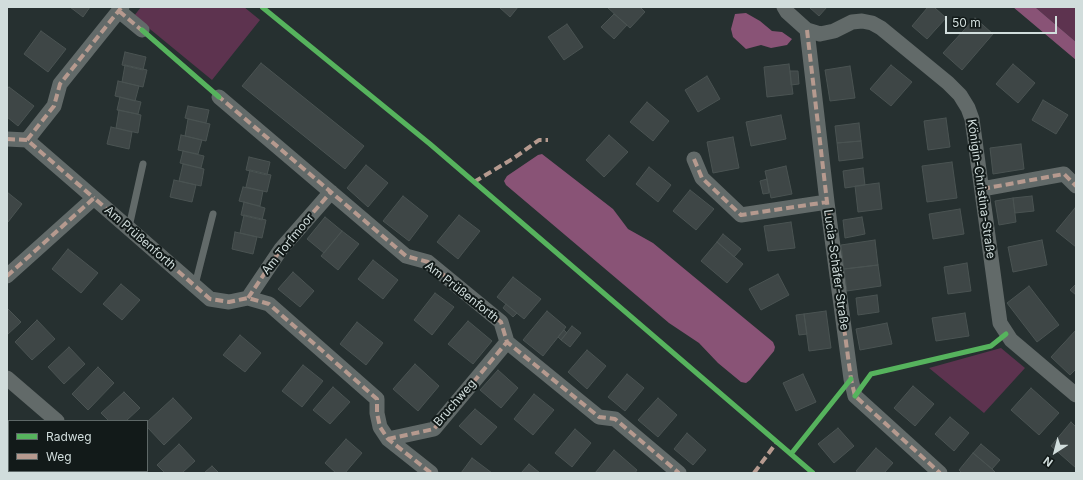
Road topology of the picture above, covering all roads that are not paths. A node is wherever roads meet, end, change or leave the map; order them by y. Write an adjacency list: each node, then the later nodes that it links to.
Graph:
1 (784, 7): 4 (street)
2 (120, 9): 3 (street); 7 (street)
3 (142, 30)
4 (807, 30): 11 (street, Königin-Christina-Straße); 14 (street, Lucia-Schäfer-Straße)
5 (219, 97): 12 (street, Am Prüßenforth)
6 (7, 139): 7 (street)
7 (27, 140): 13 (street)
8 (694, 159): 14 (street)
9 (143, 164): 16 (lane)
10 (1076, 186): 11 (street)
11 (982, 189): 22 (street, Königin-Christina-Straße)
12 (332, 192): 19 (street, Am Torfmoor); 20 (street, Am Prüßenforth)
13 (94, 198): 16 (street, Am Prüßenforth); 17 (street, Am Prüßenforth)
14 (827, 202): 27 (street, Lucia-Schäfer-Straße)
15 (213, 214): 18 (lane)
16 (129, 227): 18 (street, Am Prüßenforth)
17 (7, 276)
18 (195, 285): 19 (street, Am Prüßenforth)
19 (248, 298): 24 (street, Am Prüßenforth)
20 (507, 342): 24 (street, Bruchweg); 26 (street)
21 (7, 378): 23 (street)
22 (1076, 395)
23 (54, 420)
24 (388, 439): 25 (street, Am Prüßenforth)
25 (431, 473)
26 (679, 473)
27 (940, 473)

